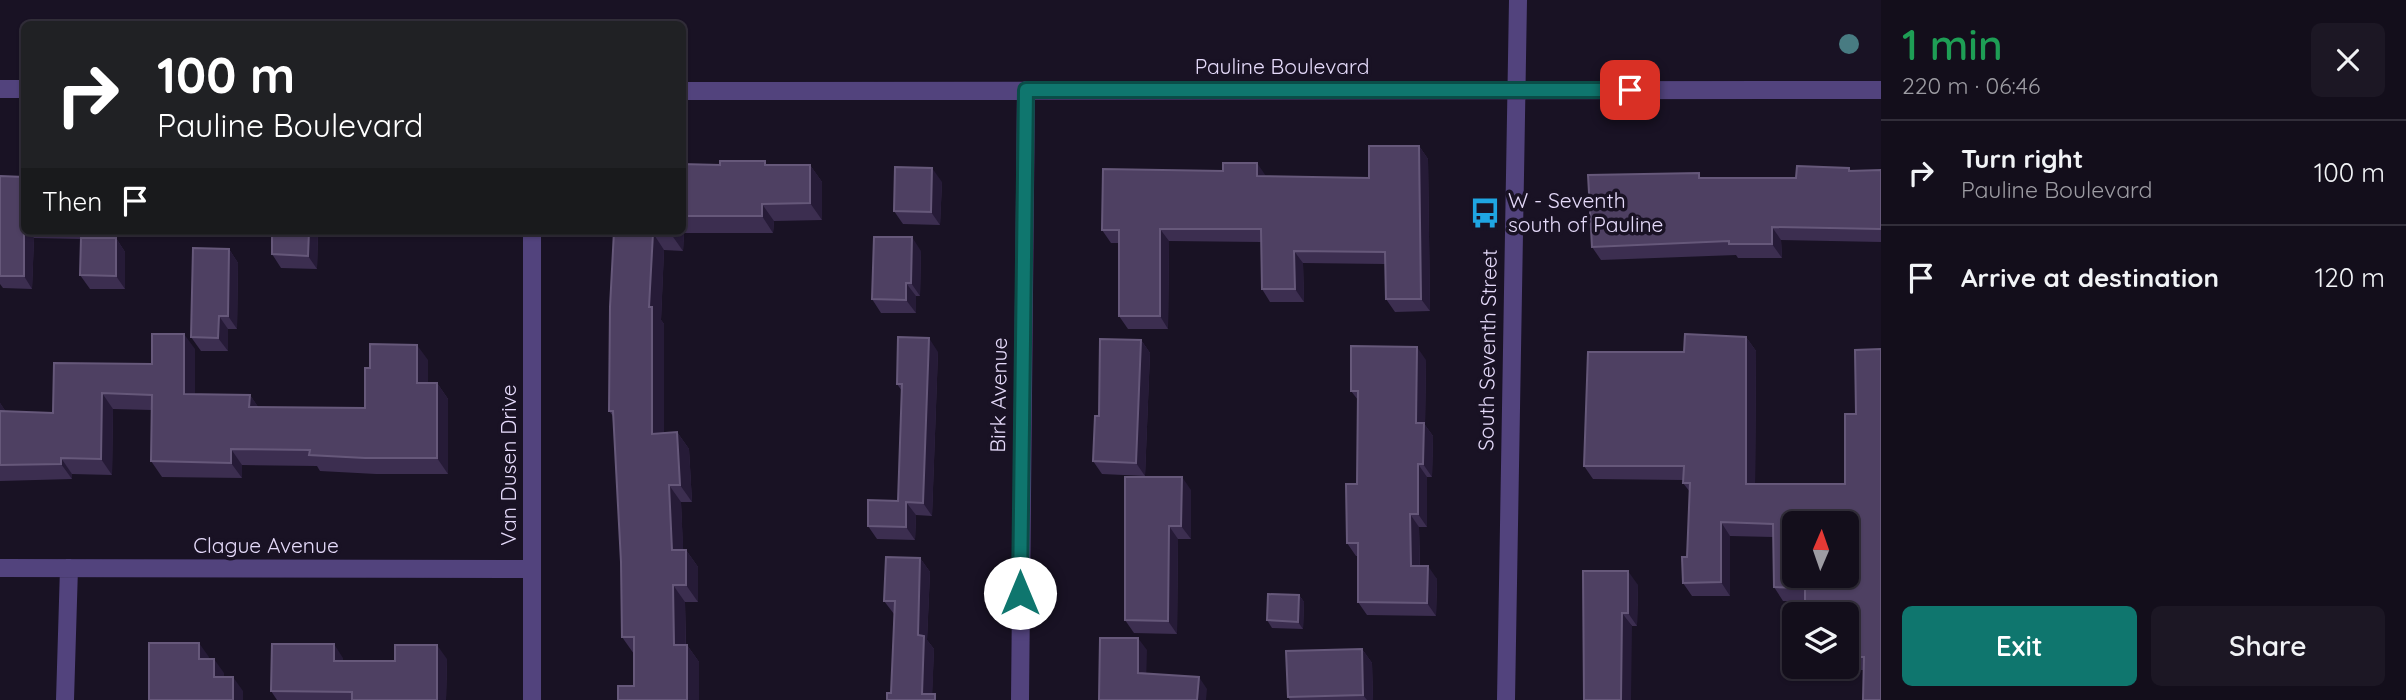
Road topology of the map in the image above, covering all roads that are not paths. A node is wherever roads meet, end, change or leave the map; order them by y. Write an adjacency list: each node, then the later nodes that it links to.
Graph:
1 (1518, 0): 5 (street, South Seventh Street)
2 (0, 89): 3 (street)
3 (21, 89)
4 (1026, 90): 5 (street, Pauline Boulevard); 7 (street, Pauline Boulevard); 14 (street, Birk Avenue)
5 (1516, 90): 6 (street, Pauline Boulevard); 15 (street, South Seventh Street)
6 (1881, 90)
7 (686, 91)
8 (532, 235): 11 (street, Van Dusen Drive)
9 (0, 568): 10 (street, Clague Avenue)
10 (69, 568): 11 (street, Clague Avenue); 12 (street)
11 (531, 569): 13 (street, Van Dusen Drive)
12 (65, 700)
13 (533, 700)
14 (1020, 700)
15 (1506, 700)

